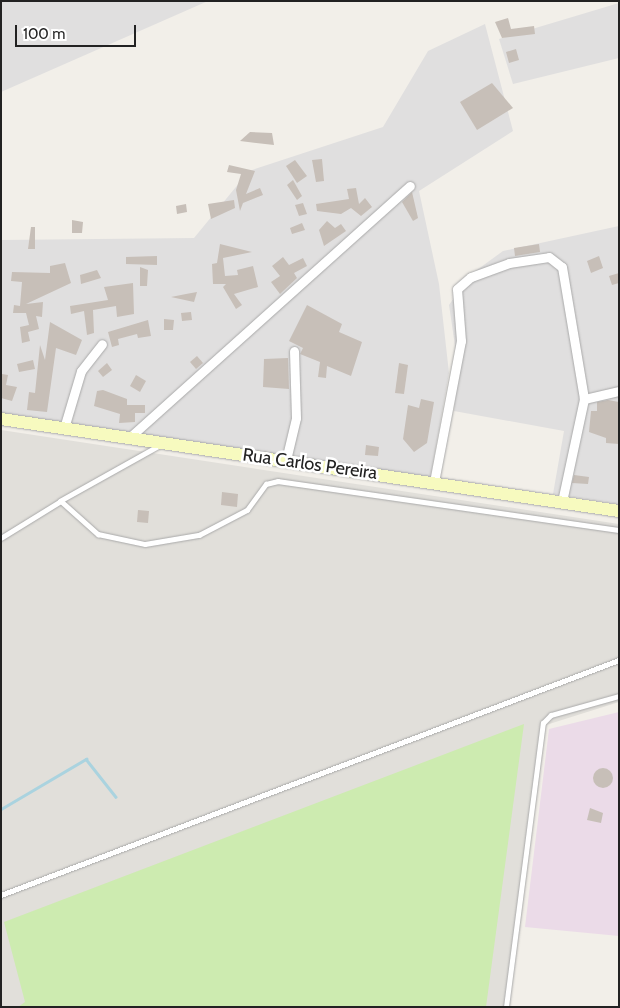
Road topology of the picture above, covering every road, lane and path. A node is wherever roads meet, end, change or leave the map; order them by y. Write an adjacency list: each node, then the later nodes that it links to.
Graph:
1 (410, 186): 8 (street)
2 (102, 344): 7 (street)
3 (294, 351): 10 (street)
4 (619, 391): 5 (street)
5 (584, 399): 11 (street); 13 (street)
6 (1, 419): 7 (main road, Rua Carlos Pereira)
7 (64, 428): 8 (main road, Rua Carlos Pereira)
8 (130, 437): 9 (main road, Rua Carlos Pereira)
9 (163, 442): 10 (main road, Rua Carlos Pereira); 12 (lane)
10 (286, 460): 11 (main road, Rua Carlos Pereira)
11 (434, 482): 13 (main road, Rua Carlos Pereira)
12 (61, 501): 15 (lane); 16 (lane)
13 (562, 502): 14 (main road, Rua Carlos Pereira)
14 (619, 511)
15 (619, 530)
16 (1, 538)
17 (619, 660): 19 (lane)
18 (619, 696): 20 (lane)
19 (1, 896)
20 (506, 1007)

